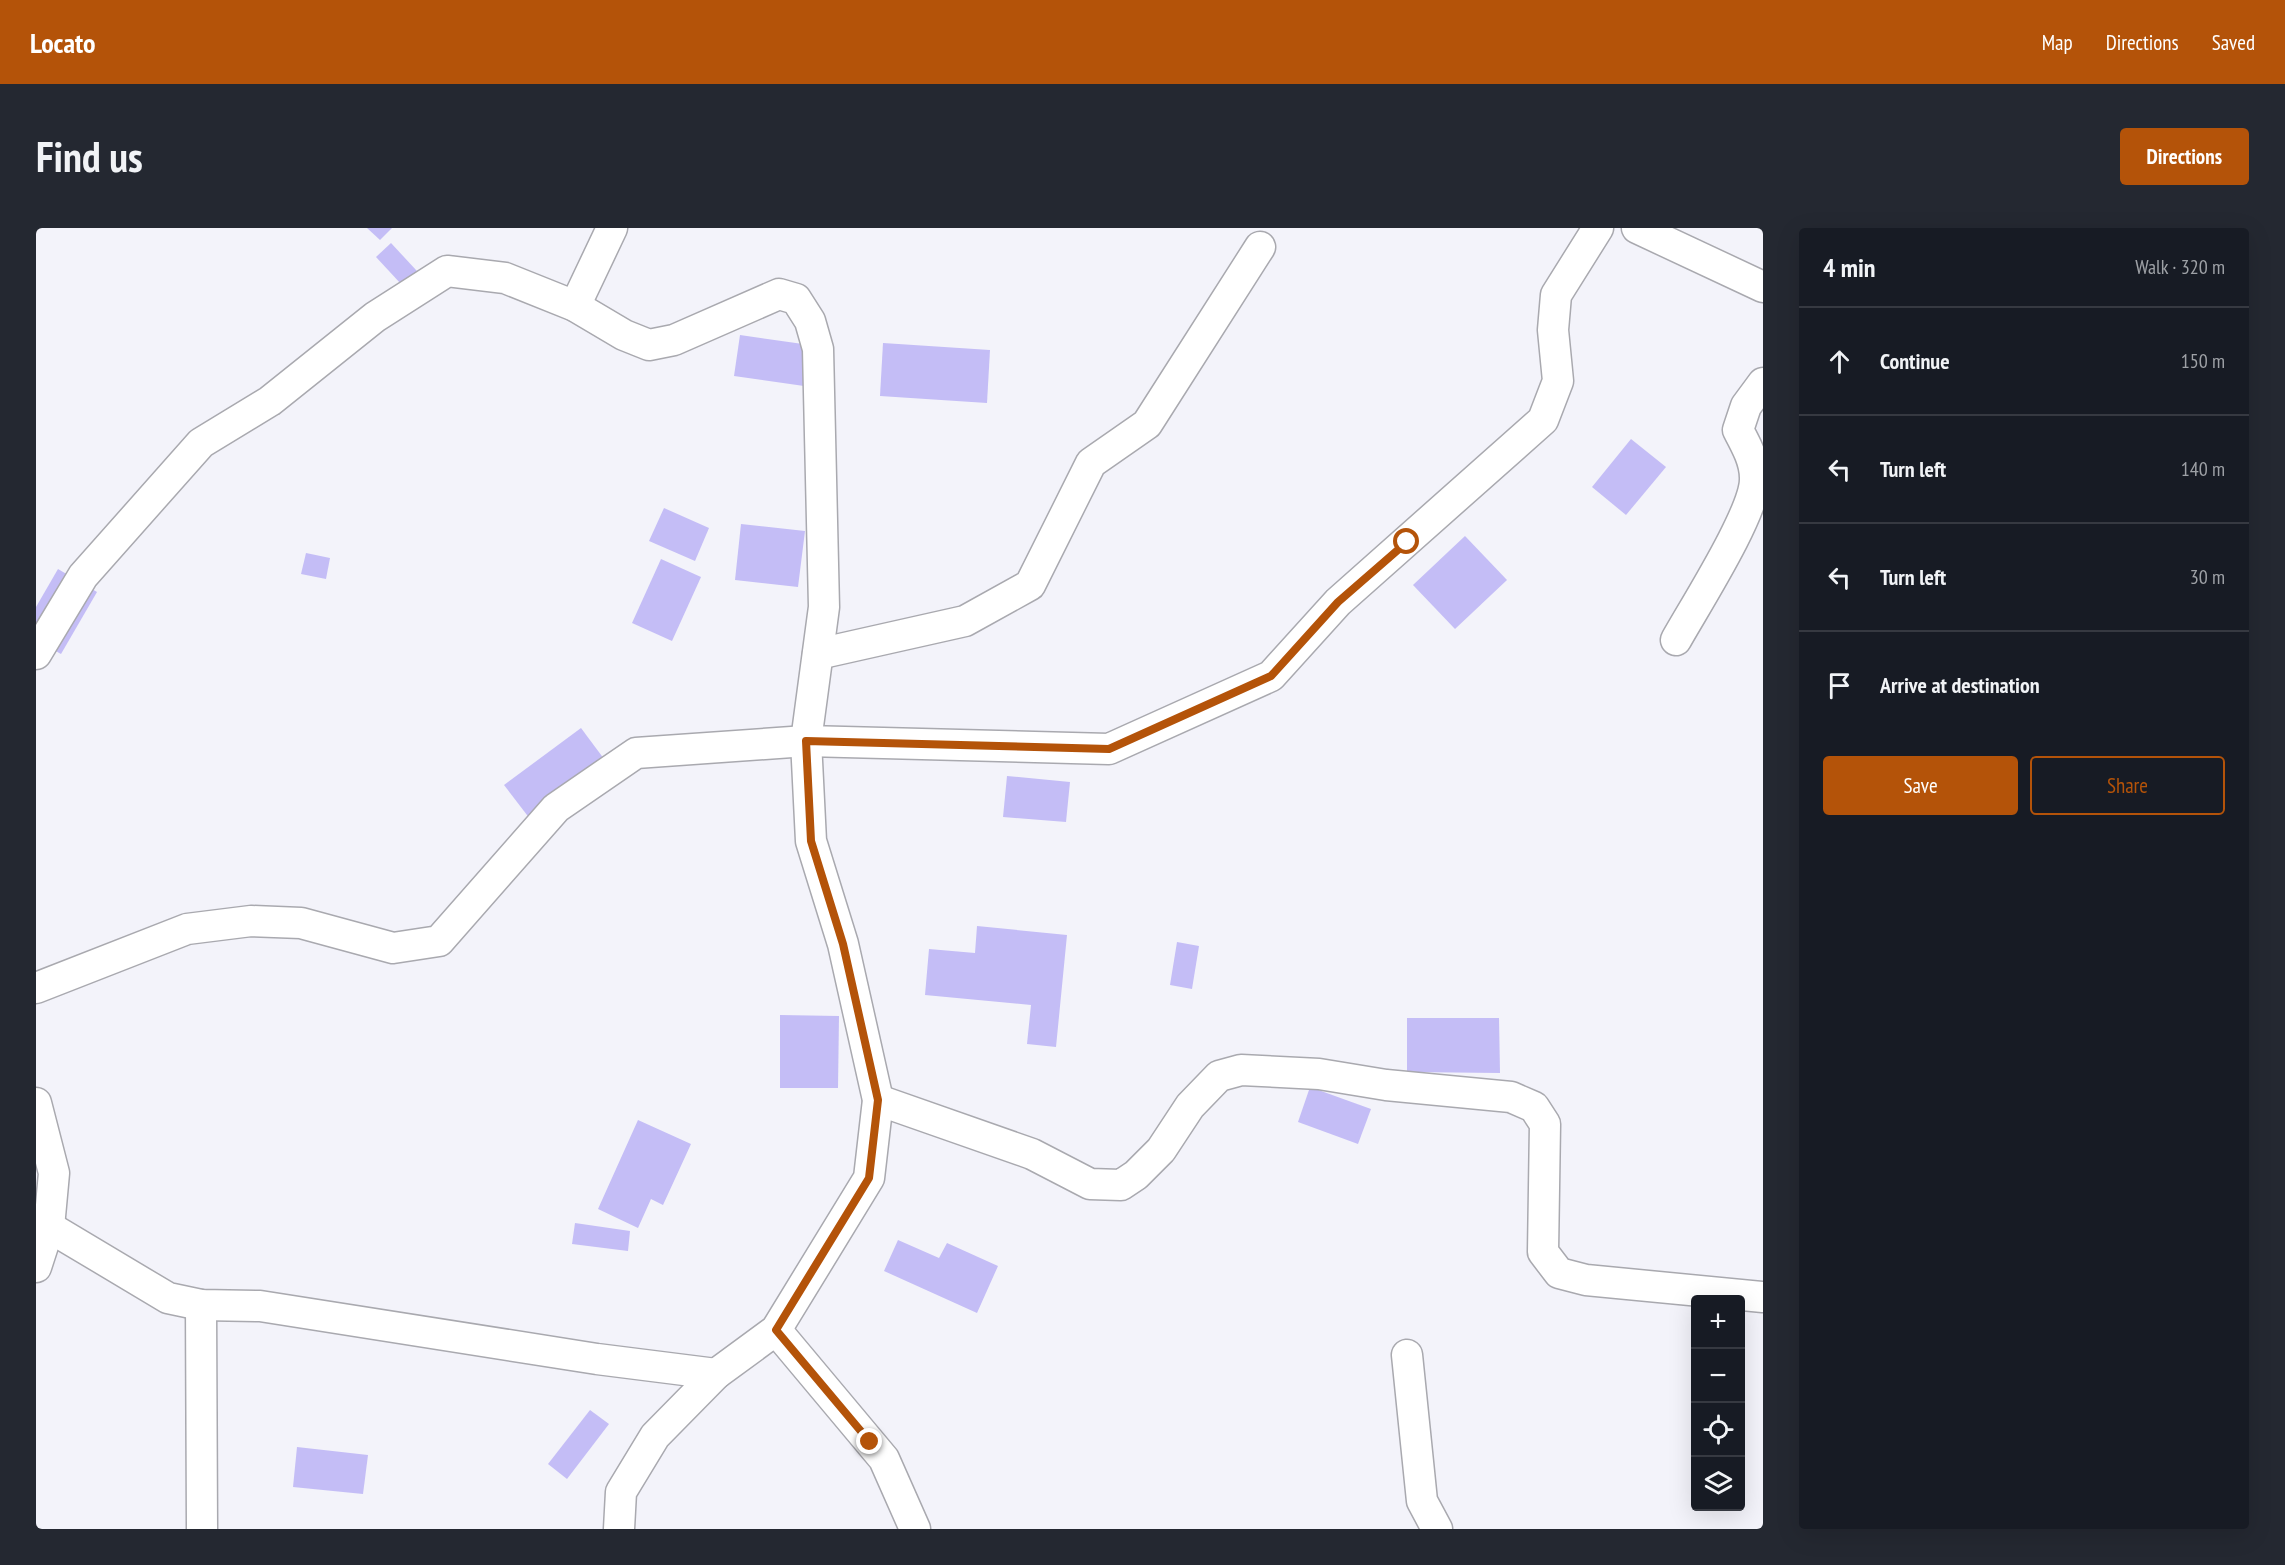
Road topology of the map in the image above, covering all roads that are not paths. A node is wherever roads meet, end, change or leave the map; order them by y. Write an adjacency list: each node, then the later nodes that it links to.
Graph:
1 (612, 228): 6 (street)
2 (1598, 228): 11 (street)
3 (1637, 228): 5 (street)
4 (1260, 247): 10 (street)
5 (1763, 287)
6 (575, 306): 9 (street); 10 (street)
7 (1763, 383): 8 (street)
8 (1676, 640)
9 (36, 654)
10 (818, 654): 11 (street)
11 (806, 741): 12 (street); 13 (street)
12 (36, 988)
13 (878, 1100): 17 (street); 19 (street)
14 (36, 1103): 15 (street)
15 (49, 1227): 16 (street); 18 (street)
16 (36, 1266)
17 (1763, 1297)
18 (201, 1305): 21 (street); 22 (street)
19 (776, 1330): 21 (street); 24 (street)
20 (1407, 1355): 25 (street)
21 (716, 1374): 23 (street)
22 (202, 1529)
23 (619, 1529)
24 (915, 1529)
25 (1437, 1529)

